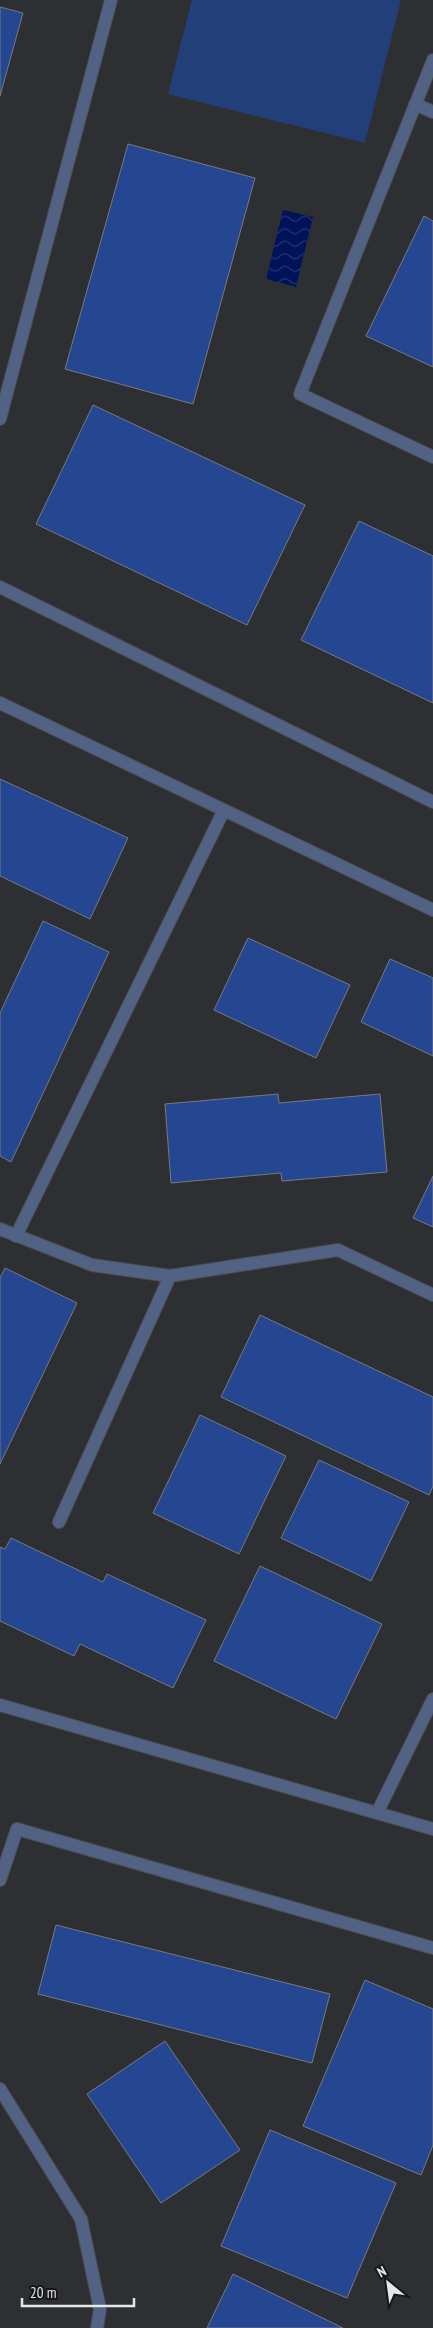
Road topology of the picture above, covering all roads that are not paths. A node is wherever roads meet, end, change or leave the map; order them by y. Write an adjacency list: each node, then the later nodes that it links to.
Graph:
1 (112, 0): 5 (lane)
2 (433, 60): 3 (lane)
3 (415, 104): 4 (lane); 6 (lane)
4 (433, 112)
5 (0, 419)
6 (433, 456)
7 (0, 587): 9 (lane)
8 (0, 703): 10 (lane)
9 (433, 802)
10 (224, 810): 11 (lane); 13 (lane)
11 (433, 910)
12 (0, 1229): 13 (lane)
13 (16, 1236): 14 (lane)
14 (170, 1276): 15 (lane); 16 (lane)
15 (433, 1295)
16 (59, 1522)
17 (433, 1699): 19 (lane)
18 (0, 1705): 19 (lane)
19 (377, 1813): 20 (lane)
20 (433, 1829)
21 (0, 1880): 22 (lane)
22 (433, 1948)
23 (0, 2089): 24 (lane)
24 (96, 2328)

